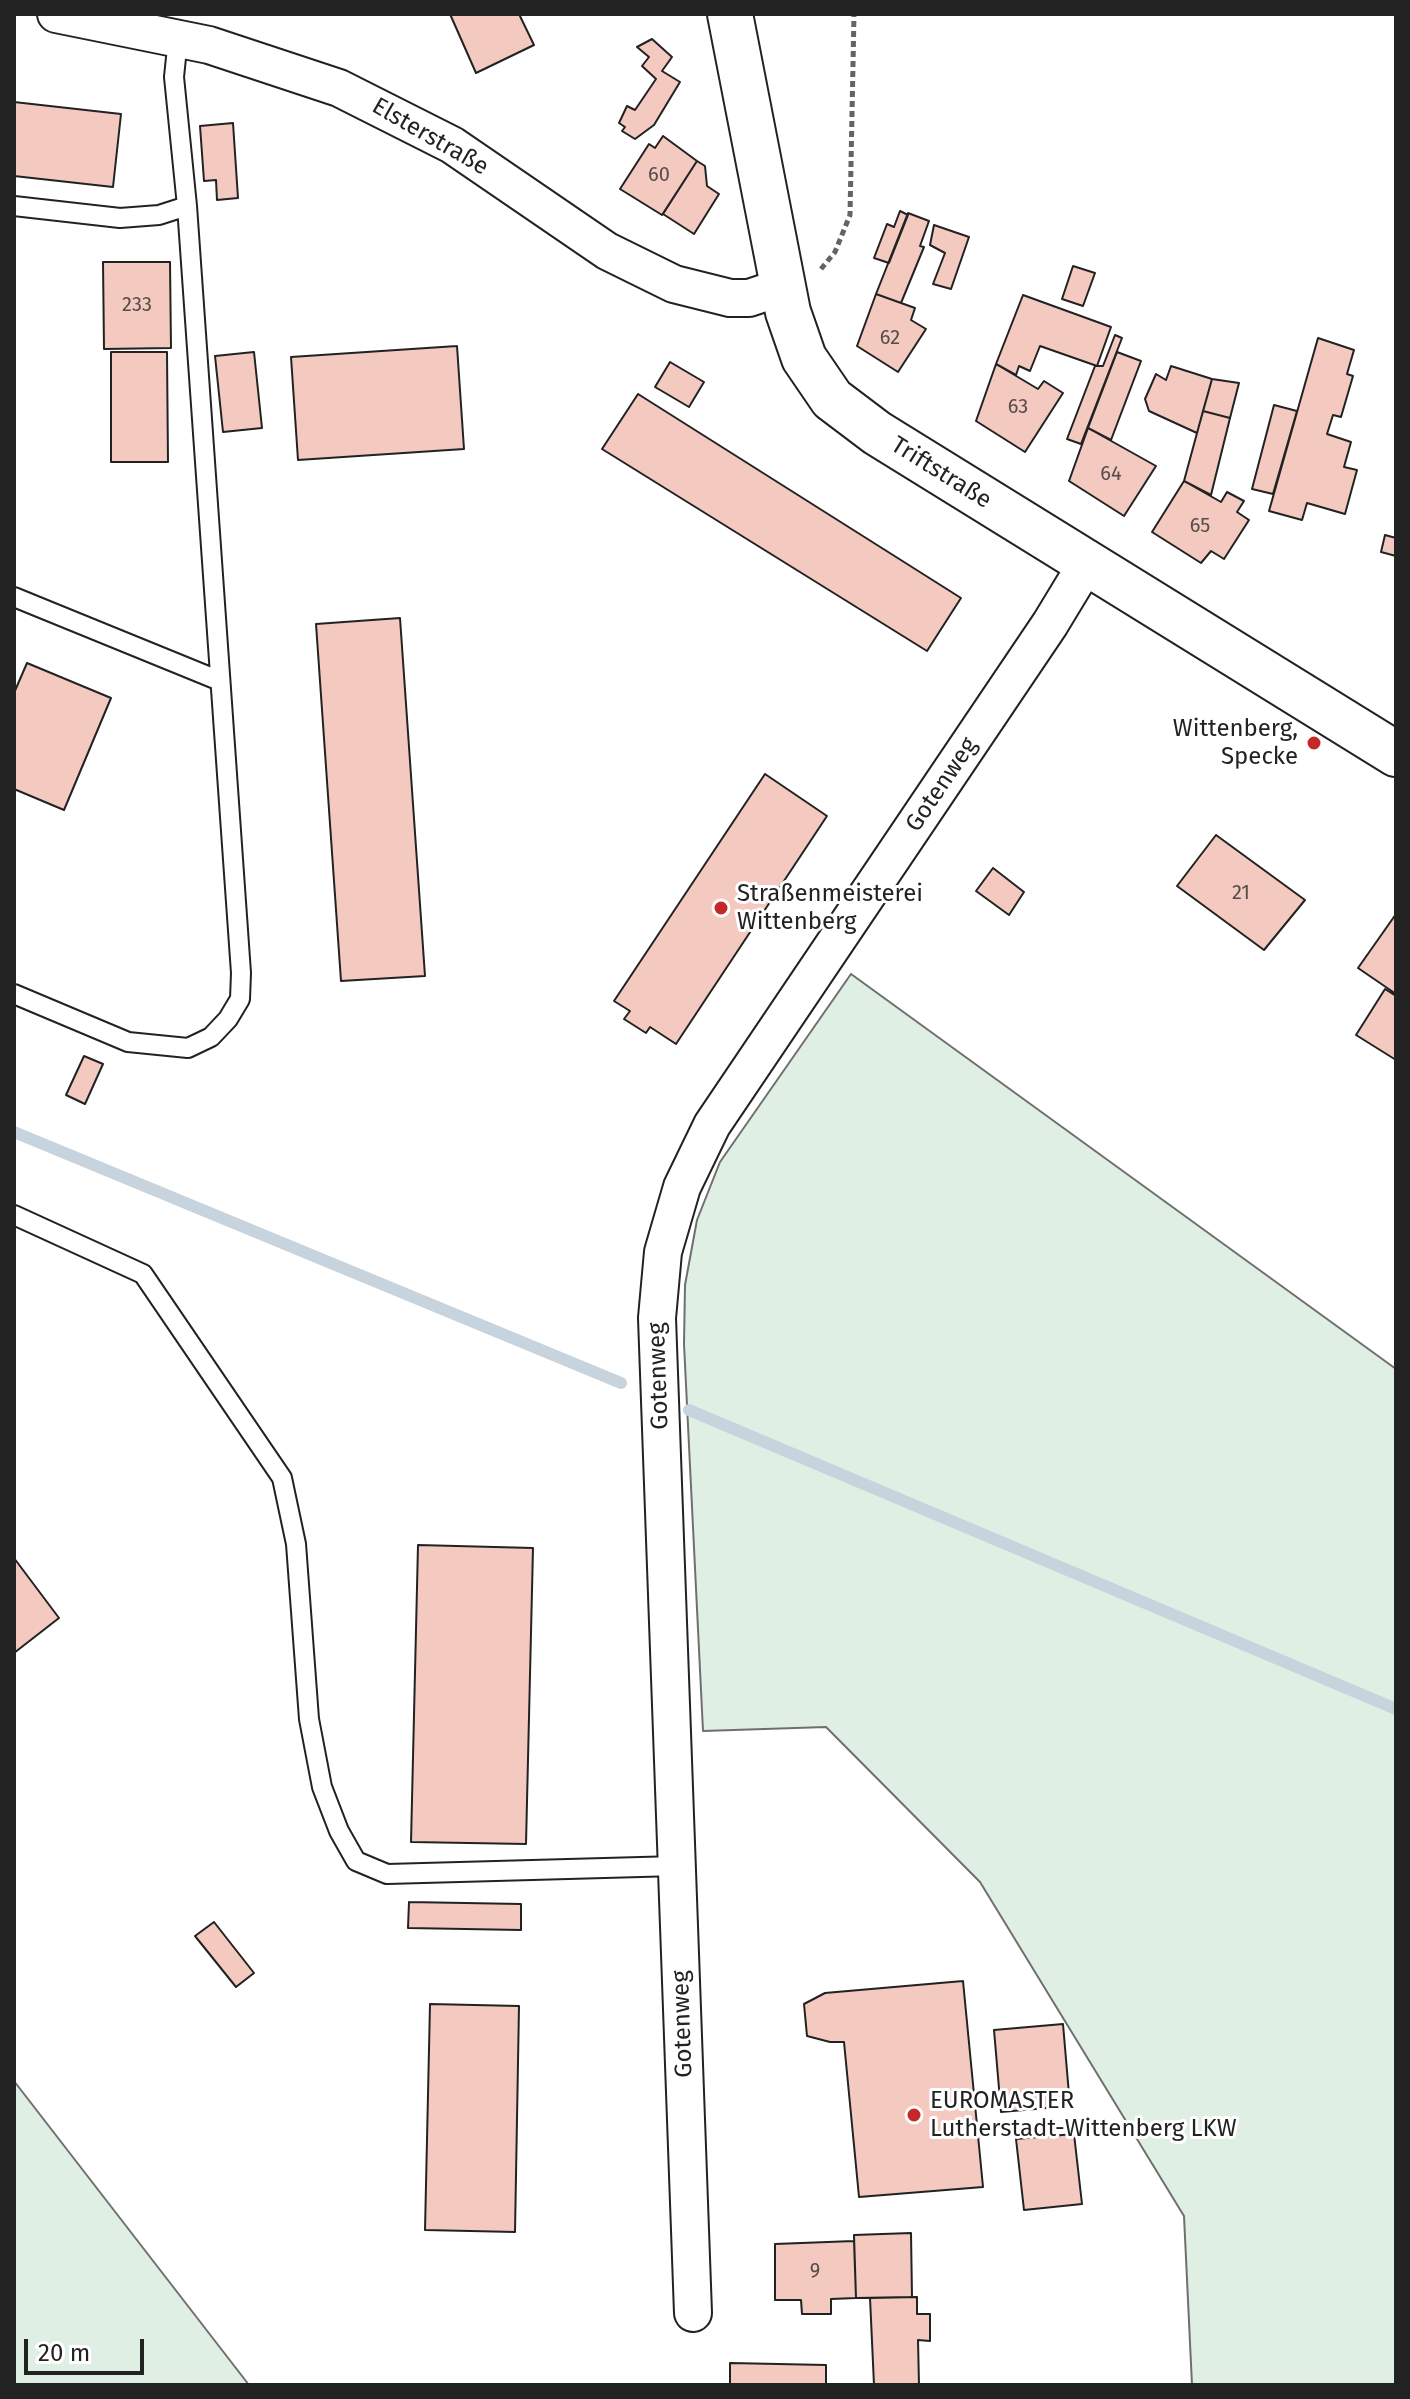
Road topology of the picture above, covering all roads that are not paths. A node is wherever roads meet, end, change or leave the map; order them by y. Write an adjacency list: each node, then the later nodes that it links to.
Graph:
1 (56, 14): 3 (street, Elsterstraße)
2 (730, 14): 6 (main road, Triftstraße)
3 (178, 38): 5 (lane); 6 (street, Elsterstraße)
4 (14, 206): 5 (lane)
5 (187, 206): 9 (lane)
6 (782, 287): 7 (main road, Triftstraße)
7 (1087, 563): 10 (main road, Triftstraße); 13 (street, Gotenweg)
8 (14, 597): 9 (lane)
9 (220, 681): 11 (lane)
10 (1396, 754)
11 (14, 994)
12 (14, 1215): 13 (lane)
13 (677, 1866): 14 (street, Gotenweg)
14 (693, 2313)

